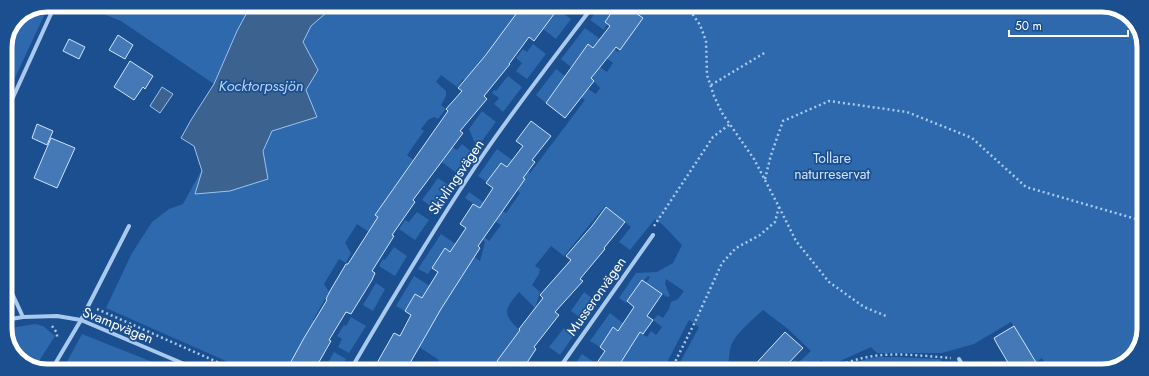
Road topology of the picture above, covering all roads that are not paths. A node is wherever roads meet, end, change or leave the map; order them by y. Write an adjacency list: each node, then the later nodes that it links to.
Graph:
1 (52, 12): 3 (street)
2 (589, 12): 13 (street, Skivlingsvägen)
3 (12, 100)
4 (129, 226): 9 (street)
5 (653, 235): 14 (street, Musseronvägen)
6 (12, 293): 7 (street)
7 (23, 317): 8 (street, Svampvägen); 9 (street, Svampvägen)
8 (12, 319)
9 (81, 320): 11 (street); 12 (street, Svampvägen)
10 (959, 359): 15 (street)
11 (55, 364)
12 (184, 364)
13 (354, 364)
14 (562, 364)
15 (962, 364)

